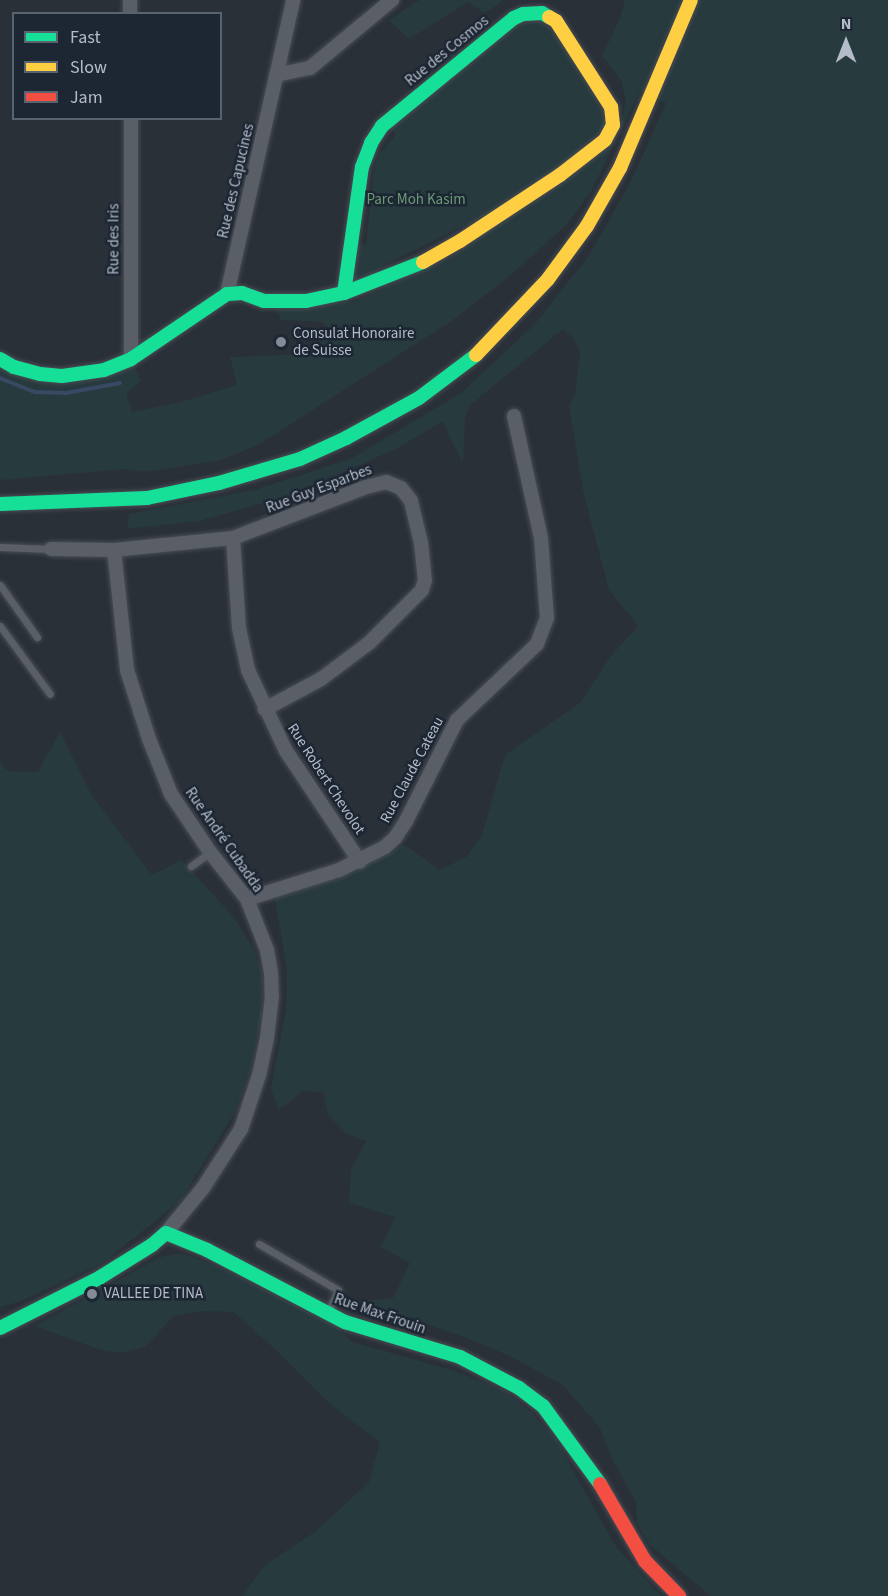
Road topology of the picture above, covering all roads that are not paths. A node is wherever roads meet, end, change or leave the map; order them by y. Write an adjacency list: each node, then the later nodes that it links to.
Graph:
1 (293, 0): 4 (street, Rue des Capucines)
2 (392, 0): 4 (street)
3 (691, 0): 11 (street)
4 (276, 75): 7 (street, Rue des Capucines)
5 (130, 120): 9 (street, Rue des Iris)
6 (344, 293): 6 (street, Rue des Cosmos); 7 (street, Rue des Cosmos)
7 (227, 294): 9 (street)
8 (0, 359): 9 (street)
9 (131, 359)
10 (514, 416): 22 (street, Rue Claude Cateau)
11 (0, 504)
12 (233, 538): 15 (street, Rue Guy Esparbes); 20 (street, Rue Robert Chevolot); 20 (street, Rue Guy Esparbes)
13 (0, 547): 14 (lane)
14 (51, 549): 15 (street, Rue Guy Esparbes)
15 (114, 550): 21 (street, Rue André Cubadda)
16 (0, 585): 18 (lane)
17 (0, 626): 19 (lane)
18 (37, 637)
19 (50, 694)
20 (265, 709): 22 (street, Rue Robert Chevolot)
21 (210, 852): 23 (lane); 24 (street, Rue André Cubadda)
22 (360, 862): 24 (street, Rue Claude Cateau)
23 (191, 866)
24 (247, 899): 25 (street, Rue André Cubadda)
25 (166, 1233): 27 (street, Rue Max Frouin); 28 (street)
26 (260, 1244): 27 (lane)
27 (327, 1314): 29 (street, Rue Max Frouin)
28 (0, 1328)
29 (679, 1596)

